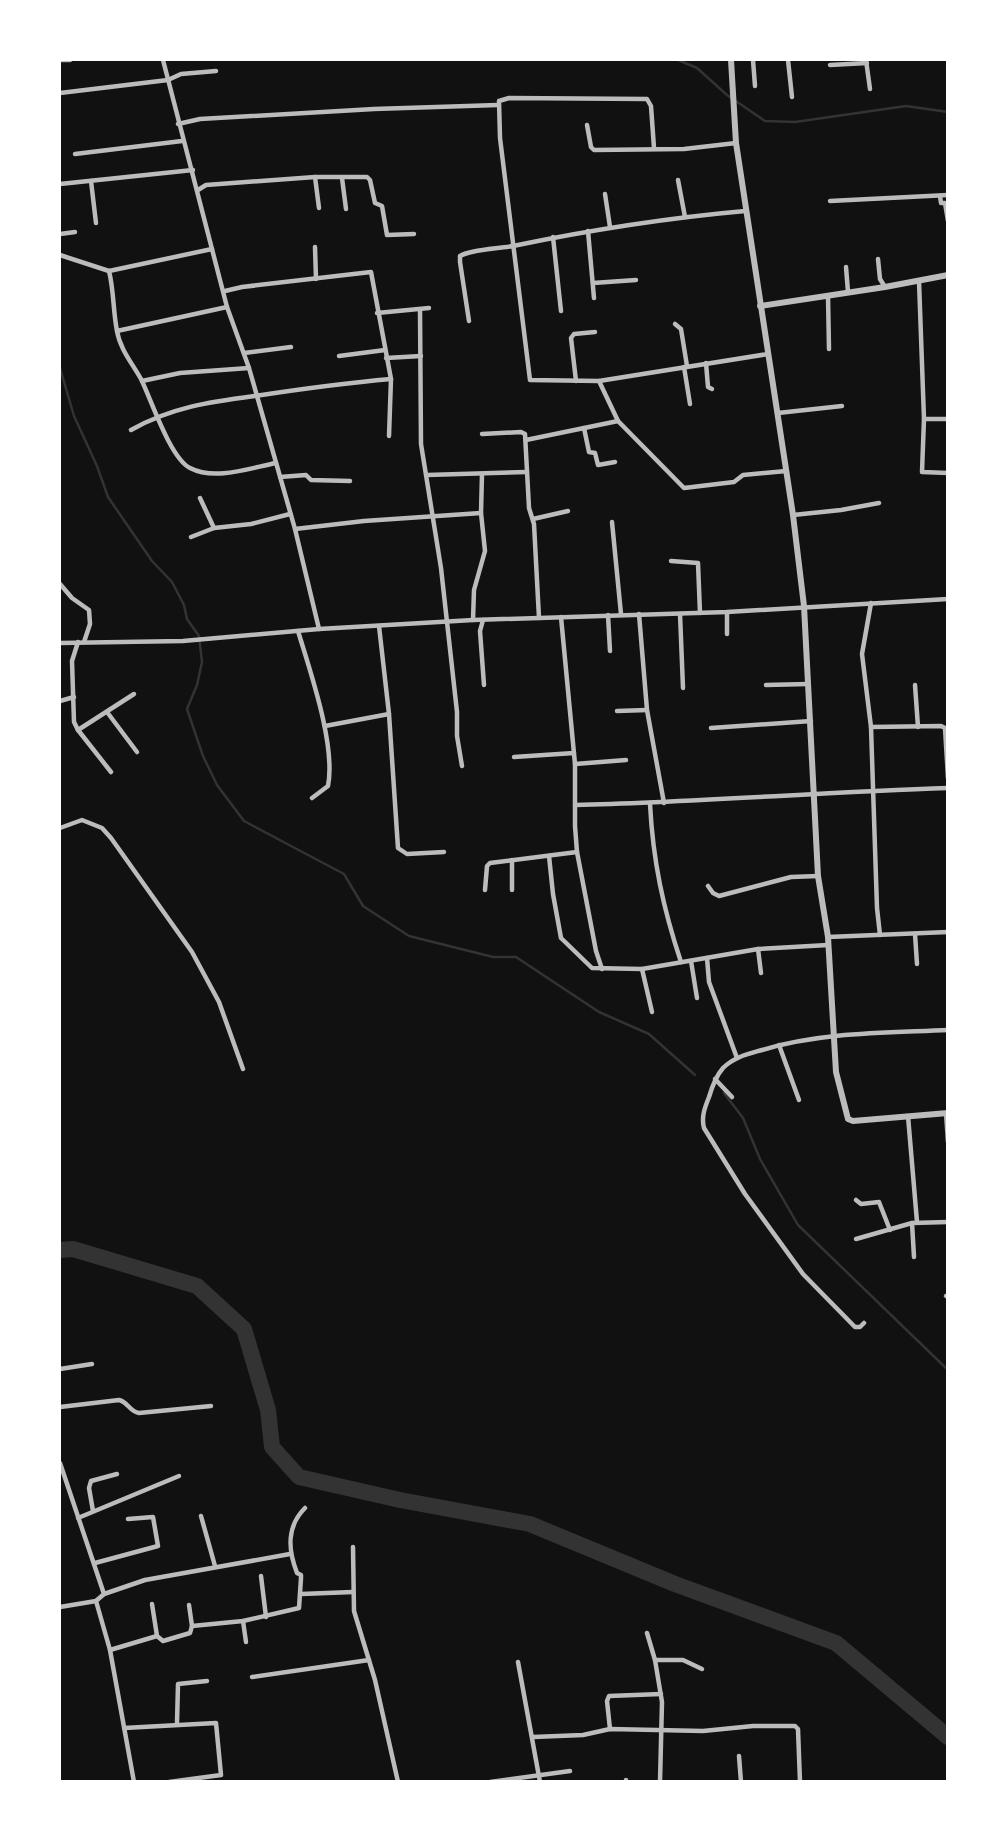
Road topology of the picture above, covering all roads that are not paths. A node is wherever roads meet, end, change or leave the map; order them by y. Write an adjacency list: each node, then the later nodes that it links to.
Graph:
1 (60, 60): 2 (street)
2 (70, 60)
3 (163, 60): 10 (street)
4 (731, 60): 19 (street)
5 (753, 60): 11 (street)
6 (788, 60): 14 (street)
7 (867, 61): 8 (street); 12 (street)
8 (830, 65)
9 (216, 71): 10 (street)
10 (169, 80): 13 (street); 16 (street)
11 (755, 86)
12 (870, 89)
13 (60, 93)
14 (792, 97)
15 (498, 105): 16 (street); 20 (street); 45 (street)
16 (178, 124): 18 (street)
17 (587, 125): 20 (street)
18 (182, 141): 21 (street); 22 (street)
19 (736, 143): 20 (street); 35 (street)
20 (654, 148)
21 (75, 154)
22 (193, 170): 26 (street); 28 (street)
23 (315, 177): 24 (street); 28 (street); 33 (street)
24 (342, 178): 34 (street); 43 (street)
25 (678, 180): 36 (street)
26 (91, 181): 27 (street); 38 (street)
27 (60, 184)
28 (198, 190): 47 (street)
29 (604, 194): 39 (street)
30 (947, 195): 31 (street)
31 (940, 196): 32 (street); 37 (street)
32 (830, 201)
33 (319, 208)
34 (346, 209)
35 (745, 211): 36 (street); 62 (street)
36 (685, 217): 39 (street)
37 (947, 221)
38 (96, 223)
39 (610, 227): 40 (street)
40 (589, 231): 44 (street); 56 (street)
41 (75, 232): 42 (street)
42 (60, 234)
43 (414, 234)
44 (553, 237): 45 (street); 66 (street)
45 (515, 246): 68 (street); 85 (street)
46 (315, 247): 53 (street)
47 (212, 248): 51 (street); 58 (street)
48 (60, 255): 51 (street)
49 (877, 259): 57 (street)
50 (846, 267): 59 (street)
51 (109, 271): 70 (street)
52 (947, 275): 55 (street)
53 (316, 279): 58 (street); 67 (street)
54 (636, 280): 56 (street)
55 (919, 281): 57 (street); 93 (street)
56 (593, 284): 61 (street)
57 (885, 287): 59 (street)
58 (225, 291): 63 (street)
59 (848, 292): 60 (street)
60 (828, 295): 62 (street); 73 (street)
61 (594, 299)
62 (760, 306): 76 (street)
63 (227, 307): 70 (street); 75 (street)
64 (429, 308): 65 (street)
65 (420, 310): 67 (street); 78 (street)
66 (561, 311)
67 (377, 313): 74 (street)
68 (469, 321)
69 (674, 324): 81 (street)
70 (117, 331): 84 (street)
71 (595, 332): 85 (street)
72 (291, 347): 75 (street)
73 (829, 349)
74 (385, 350): 77 (street); 79 (street)
75 (244, 353): 82 (street)
76 (768, 355): 80 (street); 91 (street)
77 (339, 356)
78 (421, 356): 79 (street); 107 (street)
79 (386, 358): 83 (street)
80 (706, 363): 81 (street); 87 (street)
81 (685, 366): 86 (street); 89 (street)
82 (249, 368): 84 (street); 88 (street)
83 (391, 379): 88 (street); 99 (street)
84 (142, 380): 92 (street)
85 (576, 380): 86 (street)
86 (599, 381): 95 (street)
87 (712, 389)
88 (255, 396): 92 (street); 102 (street)
89 (690, 404)
90 (842, 406): 91 (street)
91 (778, 413): 103 (street)
92 (156, 416): 97 (street); 102 (street)
93 (924, 419): 94 (street); 105 (street)
94 (947, 419)
95 (618, 421): 96 (street); 103 (street)
96 (584, 428): 100 (street); 101 (street)
97 (131, 430)
98 (482, 434): 100 (street)
99 (389, 436)
100 (526, 440): 104 (street)
101 (615, 462)
102 (276, 463): 108 (street)
103 (786, 471): 116 (street)
104 (527, 472): 106 (street); 117 (street)
105 (947, 472)
106 (482, 474): 107 (street); 113 (street)
107 (427, 475): 115 (street)
108 (280, 477): 109 (street); 114 (street)
109 (350, 481)
110 (200, 498): 119 (street)
111 (879, 503): 116 (street)
112 (568, 511): 117 (street)
113 (481, 513): 115 (street); 135 (street)
114 (290, 514): 119 (street); 120 (street)
115 (432, 515): 120 (street); 137 (street)
116 (793, 515): 126 (street)
117 (533, 519): 134 (street)
118 (612, 522): 129 (street)
119 (214, 528): 121 (street)
120 (295, 529): 139 (street)
121 (191, 537)
122 (671, 561): 128 (street)
123 (60, 584): 142 (street)
124 (947, 599): 125 (street)
125 (872, 603): 126 (street); 159 (street)
126 (804, 606): 127 (street); 145 (street)
127 (727, 612): 128 (street); 141 (street)
128 (700, 613): 131 (street)
129 (621, 614): 130 (street); 132 (street)
130 (639, 614): 131 (street); 153 (street)
131 (680, 614): 149 (street)
132 (608, 615): 133 (street); 144 (street)
133 (561, 617): 134 (street); 164 (street)
134 (539, 618): 136 (street)
135 (473, 620): 136 (street); 137 (street)
136 (483, 620): 146 (street)
137 (445, 623): 138 (street); 168 (street)
138 (379, 626): 139 (street); 156 (street)
139 (319, 629): 140 (street)
140 (298, 631): 142 (street); 158 (street)
141 (727, 634)
142 (81, 642): 143 (street); 151 (street)
143 (60, 643)
144 (610, 651)
145 (808, 684): 147 (street); 157 (street)
146 (484, 685)
147 (766, 685)
148 (915, 685): 160 (street)
149 (683, 688)
150 (134, 694): 155 (street)
151 (74, 697): 152 (street); 162 (street)
152 (60, 701)
153 (647, 710): 154 (street); 175 (street)
154 (617, 711)
155 (107, 712): 162 (street); 163 (street)
156 (389, 714): 158 (street); 179 (street)
157 (812, 721): 161 (street); 173 (street)
158 (325, 726): 174 (street)
159 (871, 727): 160 (street); 172 (street)
160 (918, 727): 170 (street)
161 (711, 728)
162 (78, 730): 169 (street)
163 (137, 752)
164 (574, 753): 165 (street); 167 (street)
165 (514, 757)
166 (626, 760): 167 (street)
167 (575, 764): 177 (street)
168 (462, 766)
169 (111, 772)
170 (947, 777)
171 (947, 788): 172 (street)
172 (873, 790): 173 (street); 189 (street)
173 (816, 796): 175 (street); 183 (street)
174 (312, 798)
175 (664, 803): 176 (street)
176 (650, 804): 177 (street); 194 (street)
177 (575, 805): 180 (street)
178 (60, 828): 205 (street)
179 (444, 852)
180 (577, 852): 181 (street); 196 (street)
181 (550, 856): 182 (street); 196 (street)
182 (512, 860): 185 (street); 186 (street)
183 (818, 876): 184 (street); 190 (street)
184 (708, 886)
185 (485, 890)
186 (512, 890)
187 (947, 932): 188 (street)
188 (915, 934): 189 (street); 195 (street)
189 (880, 935): 190 (street)
190 (828, 941): 191 (street); 202 (street)
191 (758, 949): 192 (street); 198 (street)
192 (707, 958): 193 (street); 204 (street)
193 (691, 961): 194 (street); 199 (street)
194 (681, 962): 197 (street)
195 (917, 964)
196 (602, 969): 197 (street)
197 (642, 970): 200 (street)
198 (761, 973)
199 (697, 998)
200 (652, 1012)
201 (947, 1030): 202 (street)
202 (833, 1035): 203 (street); 210 (street)
203 (779, 1045): 204 (street); 208 (street)
204 (737, 1058): 206 (street)
205 (243, 1069)
206 (715, 1079): 207 (street); 218 (street)
207 (732, 1097)
208 (799, 1100)
209 (947, 1113): 210 (street); 211 (street)
210 (908, 1116): 213 (street)
211 (947, 1142)
212 (856, 1200): 215 (street)
213 (914, 1222): 214 (street); 215 (street); 217 (street)
214 (947, 1222)
215 (890, 1230): 216 (street)
216 (856, 1239)
217 (914, 1257)
218 (864, 1324)
219 (92, 1364): 220 (street)
220 (60, 1369)
221 (211, 1406): 222 (street)
222 (60, 1407)
223 (60, 1463): 229 (street)
224 (117, 1474): 227 (street)
225 (179, 1476): 227 (street)
226 (305, 1508): 232 (street)
227 (93, 1511): 229 (street)
228 (201, 1516): 234 (street)
229 (78, 1518): 233 (street)
230 (128, 1519): 233 (street)
231 (353, 1547): 236 (street)
232 (290, 1554): 234 (street); 238 (street)
233 (95, 1563): 237 (street)
234 (215, 1566): 237 (street)
235 (261, 1576): 243 (street)
236 (353, 1592): 238 (street); 250 (street)
237 (104, 1594): 239 (street)
238 (301, 1594): 243 (street)
239 (96, 1601): 242 (street); 249 (street)
240 (152, 1604): 247 (street)
241 (189, 1605): 245 (street)
242 (60, 1607)
243 (266, 1617): 244 (street)
244 (243, 1621): 245 (street); 248 (street)
245 (192, 1626): 247 (street)
246 (647, 1633): 251 (street)
247 (157, 1636): 249 (street)
248 (246, 1642)
249 (110, 1650): 258 (street)
250 (369, 1660): 254 (street); 267 (street)
251 (655, 1660): 253 (street); 256 (street)
252 (517, 1662): 261 (street)
253 (702, 1669)
254 (253, 1677)
255 (207, 1681): 257 (street)
256 (660, 1694): 259 (street); 260 (street)
257 (177, 1723): 258 (street); 266 (street)
258 (124, 1728): 265 (street)
259 (610, 1729): 260 (street); 261 (street)
260 (661, 1730): 270 (street); 272 (street)
261 (533, 1738): 264 (street)
262 (739, 1756): 271 (street)
263 (570, 1771): 264 (street)
264 (539, 1774): 268 (street); 269 (street)
265 (134, 1782)
266 (169, 1782)
267 (398, 1782)
268 (490, 1782)
269 (540, 1782)
270 (660, 1782)
271 (741, 1782)
272 (800, 1782)

